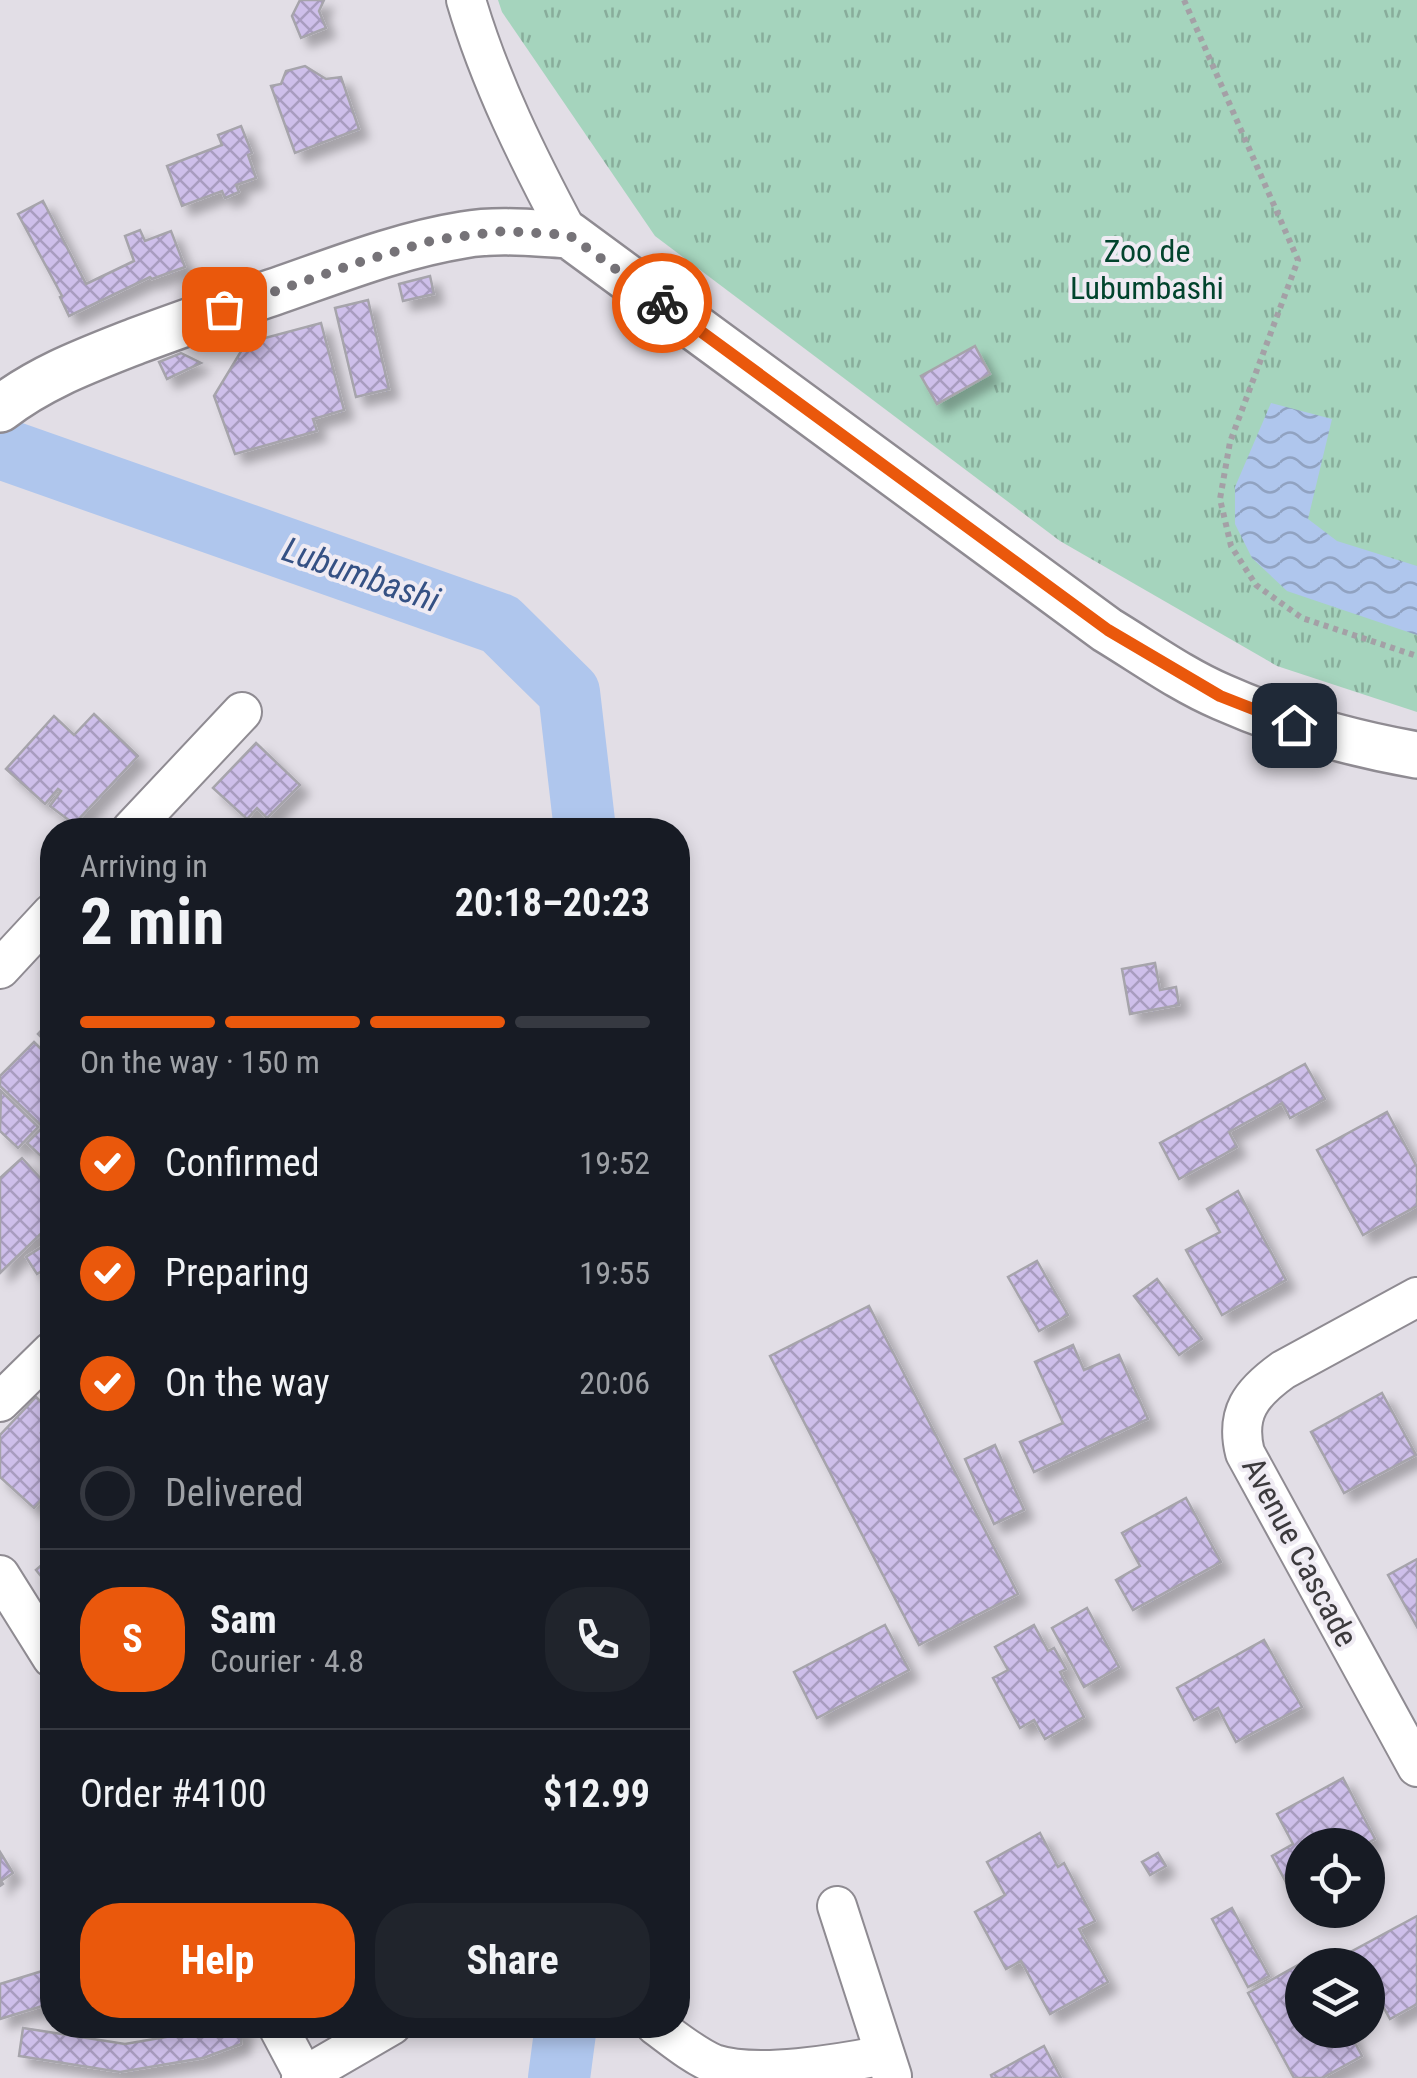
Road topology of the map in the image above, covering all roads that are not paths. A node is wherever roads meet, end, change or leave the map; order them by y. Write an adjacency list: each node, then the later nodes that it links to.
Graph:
1 (466, 0): 2 (street)
2 (569, 235): 3 (street); 5 (street)
3 (0, 409)
4 (242, 712): 6 (street)
5 (1417, 756)
6 (142, 818)
7 (40, 927): 8 (street)
8 (0, 969)
9 (1417, 1297): 14 (street, Avenue Cascade)
10 (40, 1363): 11 (street)
11 (0, 1402)
12 (0, 1575): 13 (street)
13 (40, 1639)
14 (1417, 1767)
15 (837, 1906): 19 (street)
16 (282, 2038): 20 (street)
17 (370, 2038): 20 (street)
18 (673, 2038): 19 (street)
19 (888, 2066)
20 (302, 2077)

